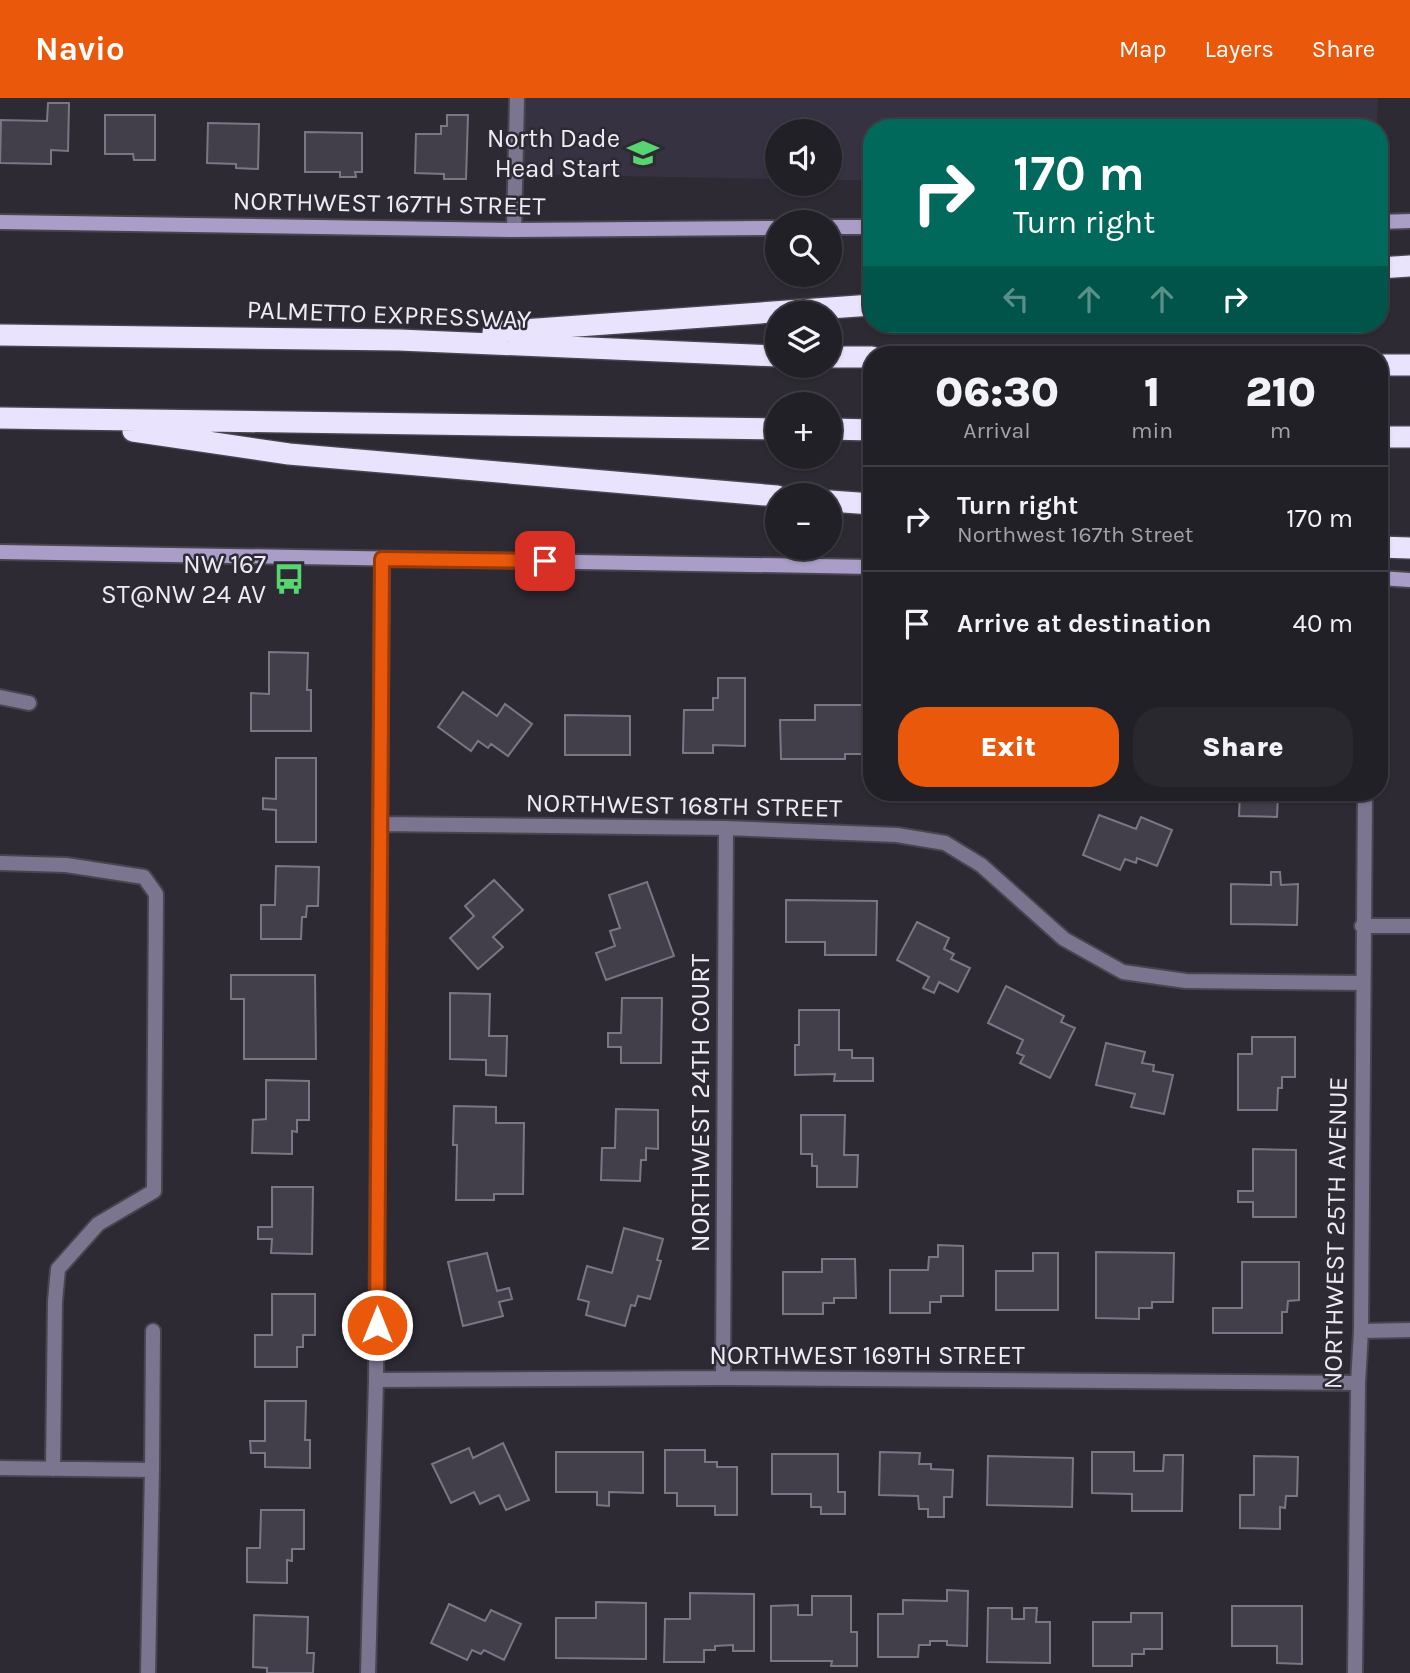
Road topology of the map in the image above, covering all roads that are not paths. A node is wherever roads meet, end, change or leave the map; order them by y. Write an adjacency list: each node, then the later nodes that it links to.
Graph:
1 (517, 98): 8 (street)
2 (1410, 221): 4 (street)
3 (0, 222): 8 (street, NORTHWEST 167TH STREET)
4 (1388, 222)
5 (842, 227): 6 (street)
6 (863, 227)
7 (765, 228): 8 (street, NORTHWEST 167TH STREET)
8 (514, 230)
9 (1410, 266): 10 (highway)
10 (1388, 267)
11 (863, 306): 13 (highway)
12 (0, 335): 13 (highway, PALMETTO EXPRESSWAY)
13 (399, 340): 14 (highway, PALMETTO EXPRESSWAY)
14 (765, 355)
15 (842, 357): 16 (highway)
16 (863, 357)
17 (1388, 365): 18 (highway)
18 (1410, 365)
19 (0, 418): 20 (highway)
20 (55, 419): 21 (highway); 26 (highway)
21 (765, 429)
22 (842, 429): 23 (highway)
23 (863, 430)
24 (1388, 437): 25 (highway)
25 (1410, 438)
26 (765, 495)
27 (842, 501): 28 (highway)
28 (863, 503)
29 (1388, 547): 30 (highway)
30 (1410, 548)
31 (0, 552): 32 (street)
32 (382, 559): 33 (street); 39 (street)
33 (863, 567)
34 (1388, 579): 35 (street)
35 (1410, 580)
36 (0, 697): 37 (street)
37 (29, 703)
38 (1365, 801): 42 (street, NORTHWEST 25TH AVENUE)
39 (380, 824): 40 (street, NORTHWEST 168TH STREET); 49 (street)
40 (726, 828): 44 (street, NORTHWEST 168TH STREET); 48 (street, NORTHWEST 24TH COURT)
41 (0, 863): 52 (street)
42 (1363, 926): 43 (street); 44 (street, NORTHWEST 25TH AVENUE)
43 (1410, 926)
44 (1362, 983): 47 (street, NORTHWEST 25TH AVENUE)
45 (1410, 1330): 47 (street)
46 (153, 1331): 53 (street)
47 (1361, 1331): 50 (street, NORTHWEST 25TH AVENUE)
48 (723, 1378): 49 (street, NORTHWEST 169TH STREET); 50 (street, NORTHWEST 169TH STREET)
49 (376, 1380): 55 (street)
50 (1358, 1383): 56 (street, NORTHWEST 25TH AVENUE)
51 (0, 1468): 52 (street)
52 (53, 1469): 53 (street)
53 (152, 1470): 54 (street)
54 (148, 1673)
55 (368, 1673)
56 (1355, 1673)

